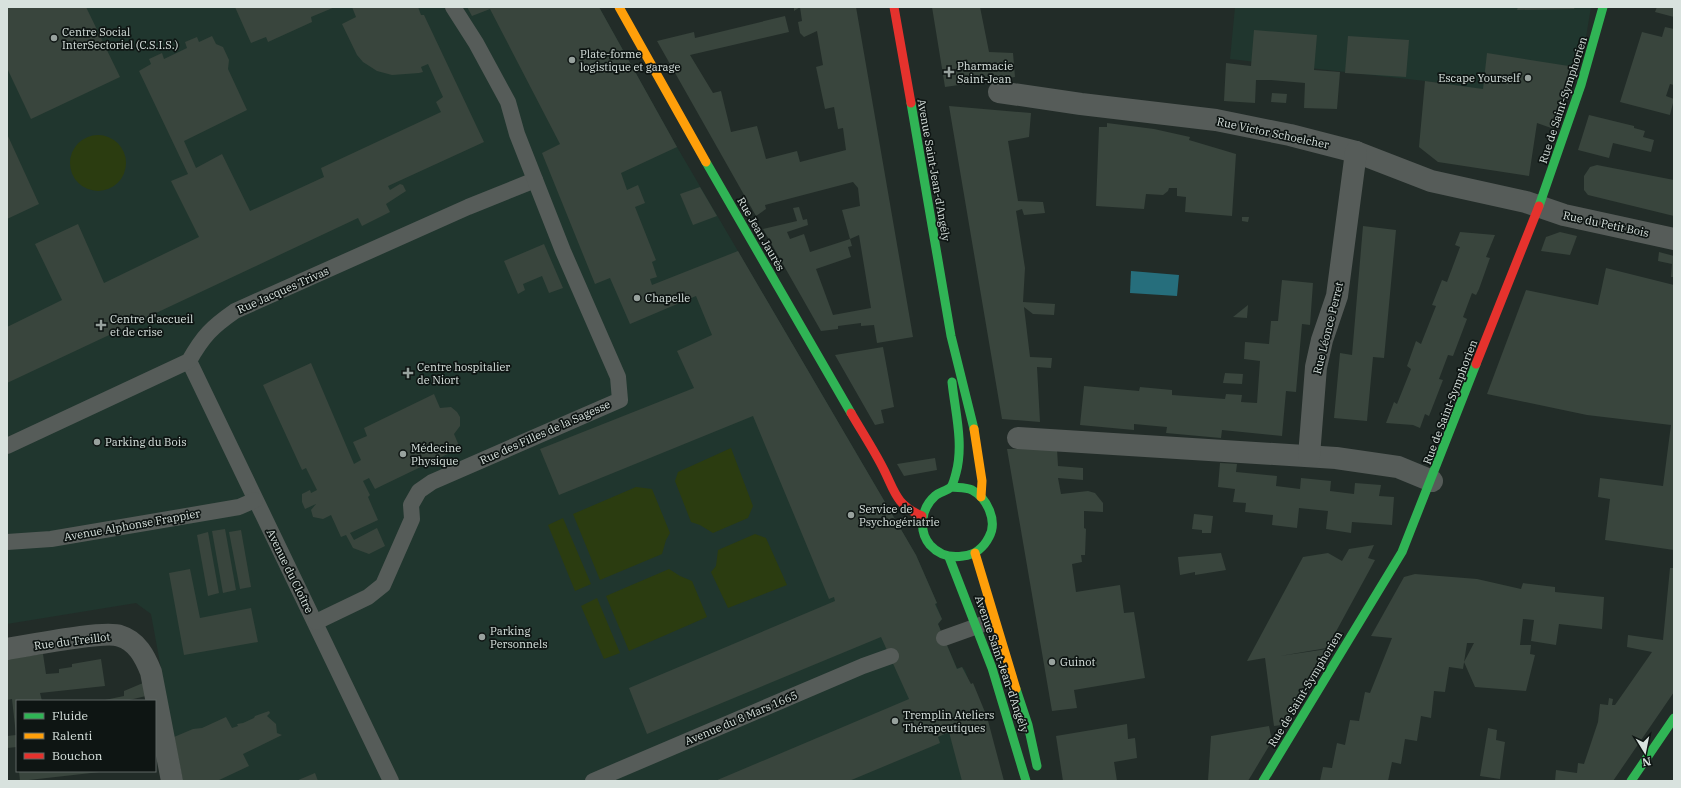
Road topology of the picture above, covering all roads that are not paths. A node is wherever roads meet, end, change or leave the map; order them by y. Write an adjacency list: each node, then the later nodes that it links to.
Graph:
1 (453, 7): 7 (lane)
2 (619, 7): 15 (street, Rue Jean Jaurès)
3 (894, 7): 10 (street, Avenue Saint-Jean-d'Angély)
4 (1603, 7): 8 (street, Rue de Saint-Symphorien)
5 (999, 92): 6 (street, Rue Victor Schoelcher)
6 (1356, 152): 8 (street, Rue Victor Schoelcher); 14 (street, Rue Léonce Perret)
7 (535, 180): 11 (lane, Rue Jacques Trivas); 26 (lane, Rue des Filles de la Sagesse)
8 (1539, 206): 9 (street, Rue du Petit Bois); 16 (street, Rue de Saint-Symphorien)
9 (1674, 238)
10 (951, 336): 18 (street, Avenue Saint-Jean-d'Angély); 19 (street, Avenue Saint-Jean-d'Angély)
11 (189, 361): 13 (lane); 20 (lane, Avenue du Cloître)
12 (1018, 438): 14 (street)
13 (7, 446)
14 (1309, 456): 16 (street)
15 (885, 471): 17 (street, Rue Jean Jaurès); 21 (street, Rue Jean Jaurès)
16 (1432, 481): 37 (street, Rue de Saint-Symphorien)
17 (902, 486)
18 (951, 487): 19 (street); 21 (street)
19 (981, 496): 23 (street, Avenue Saint-Jean-d'Angély)
20 (255, 500): 22 (lane, Avenue Alphonse Frappier); 26 (lane, Avenue du Cloître)
21 (922, 516): 24 (street)
22 (7, 542)
23 (975, 553): 24 (street); 25 (street, Avenue Saint-Jean-d'Angély)
24 (949, 557): 27 (street, Avenue Saint-Jean-d'Angély)
25 (995, 621): 27 (lane); 32 (street, Avenue Saint-Jean-d'Angély)
26 (316, 622): 34 (lane, Avenue du Cloître)
27 (976, 626): 28 (lane); 36 (street, Avenue Saint-Jean-d'Angély)
28 (944, 638)
29 (7, 649): 33 (street, Rue du Treillot)
30 (891, 656): 35 (lane, Avenue du 8 Mars 1665)
31 (1674, 718): 38 (street)
32 (1039, 777)
33 (172, 781)
34 (391, 781)
35 (593, 781)
36 (1026, 781)
37 (1263, 781)
38 (1632, 781)

